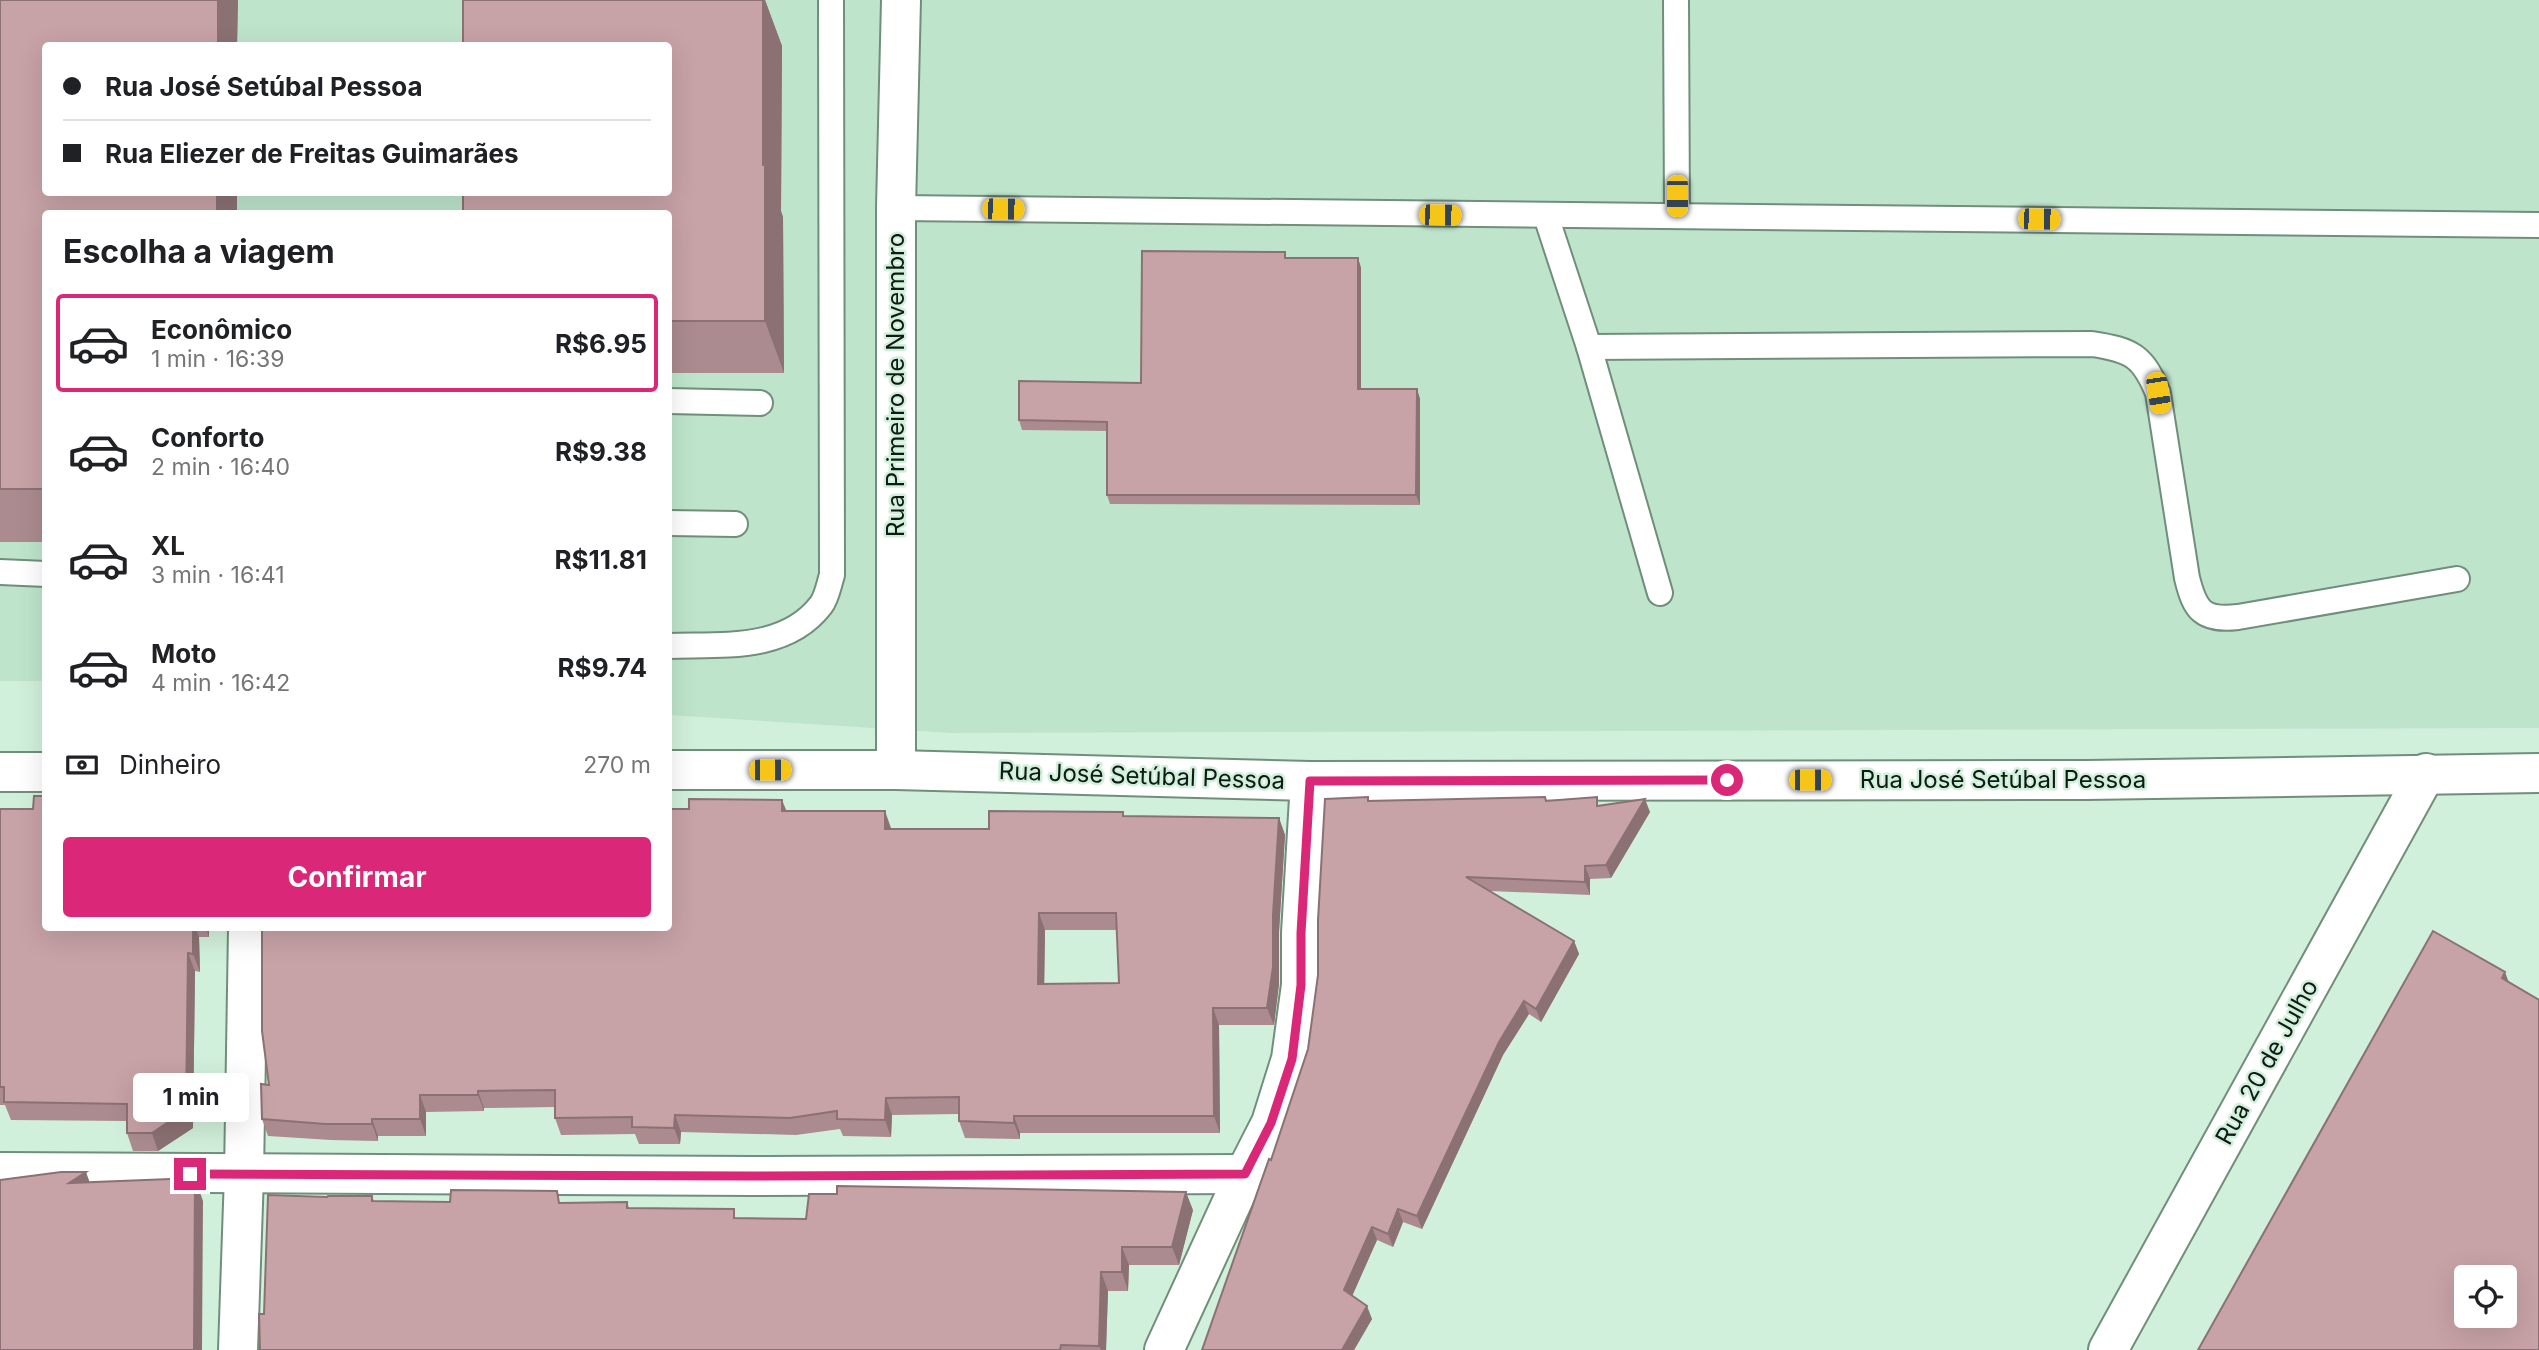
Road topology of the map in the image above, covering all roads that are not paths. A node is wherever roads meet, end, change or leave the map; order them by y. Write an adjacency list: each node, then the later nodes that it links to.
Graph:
1 (831, 0): 17 (lane)
2 (901, 0): 4 (street, Rua Primeiro de Novembro)
3 (1676, 0): 5 (lane)
4 (896, 208): 6 (lane); 19 (street, Rua Primeiro de Novembro)
5 (1677, 215): 6 (lane); 7 (lane)
6 (1546, 216): 8 (lane)
7 (2539, 225)
8 (1589, 347): 15 (lane); 16 (lane)
9 (672, 401): 10 (lane)
10 (760, 403)
11 (672, 523): 12 (lane)
12 (735, 524)
13 (0, 572): 14 (lane)
14 (42, 574)
15 (2457, 579)
16 (1660, 593)
17 (672, 646)
18 (672, 770): 19 (street, Rua José Setúbal Pessoa)
19 (896, 770): 24 (street, Rua José Setúbal Pessoa)
20 (0, 772): 21 (street)
21 (42, 772)
22 (2426, 773): 23 (street, Rua José Setúbal Pessoa); 24 (street, Rua José Setúbal Pessoa); 31 (street, Rua 20 de Julho)
23 (2539, 773)
24 (1310, 781): 27 (street)
25 (248, 931): 28 (street)
26 (0, 1172): 28 (street)
27 (1245, 1174): 28 (street); 30 (street)
28 (244, 1175): 29 (street)
29 (238, 1350)
30 (1164, 1350)
31 (2108, 1350)

